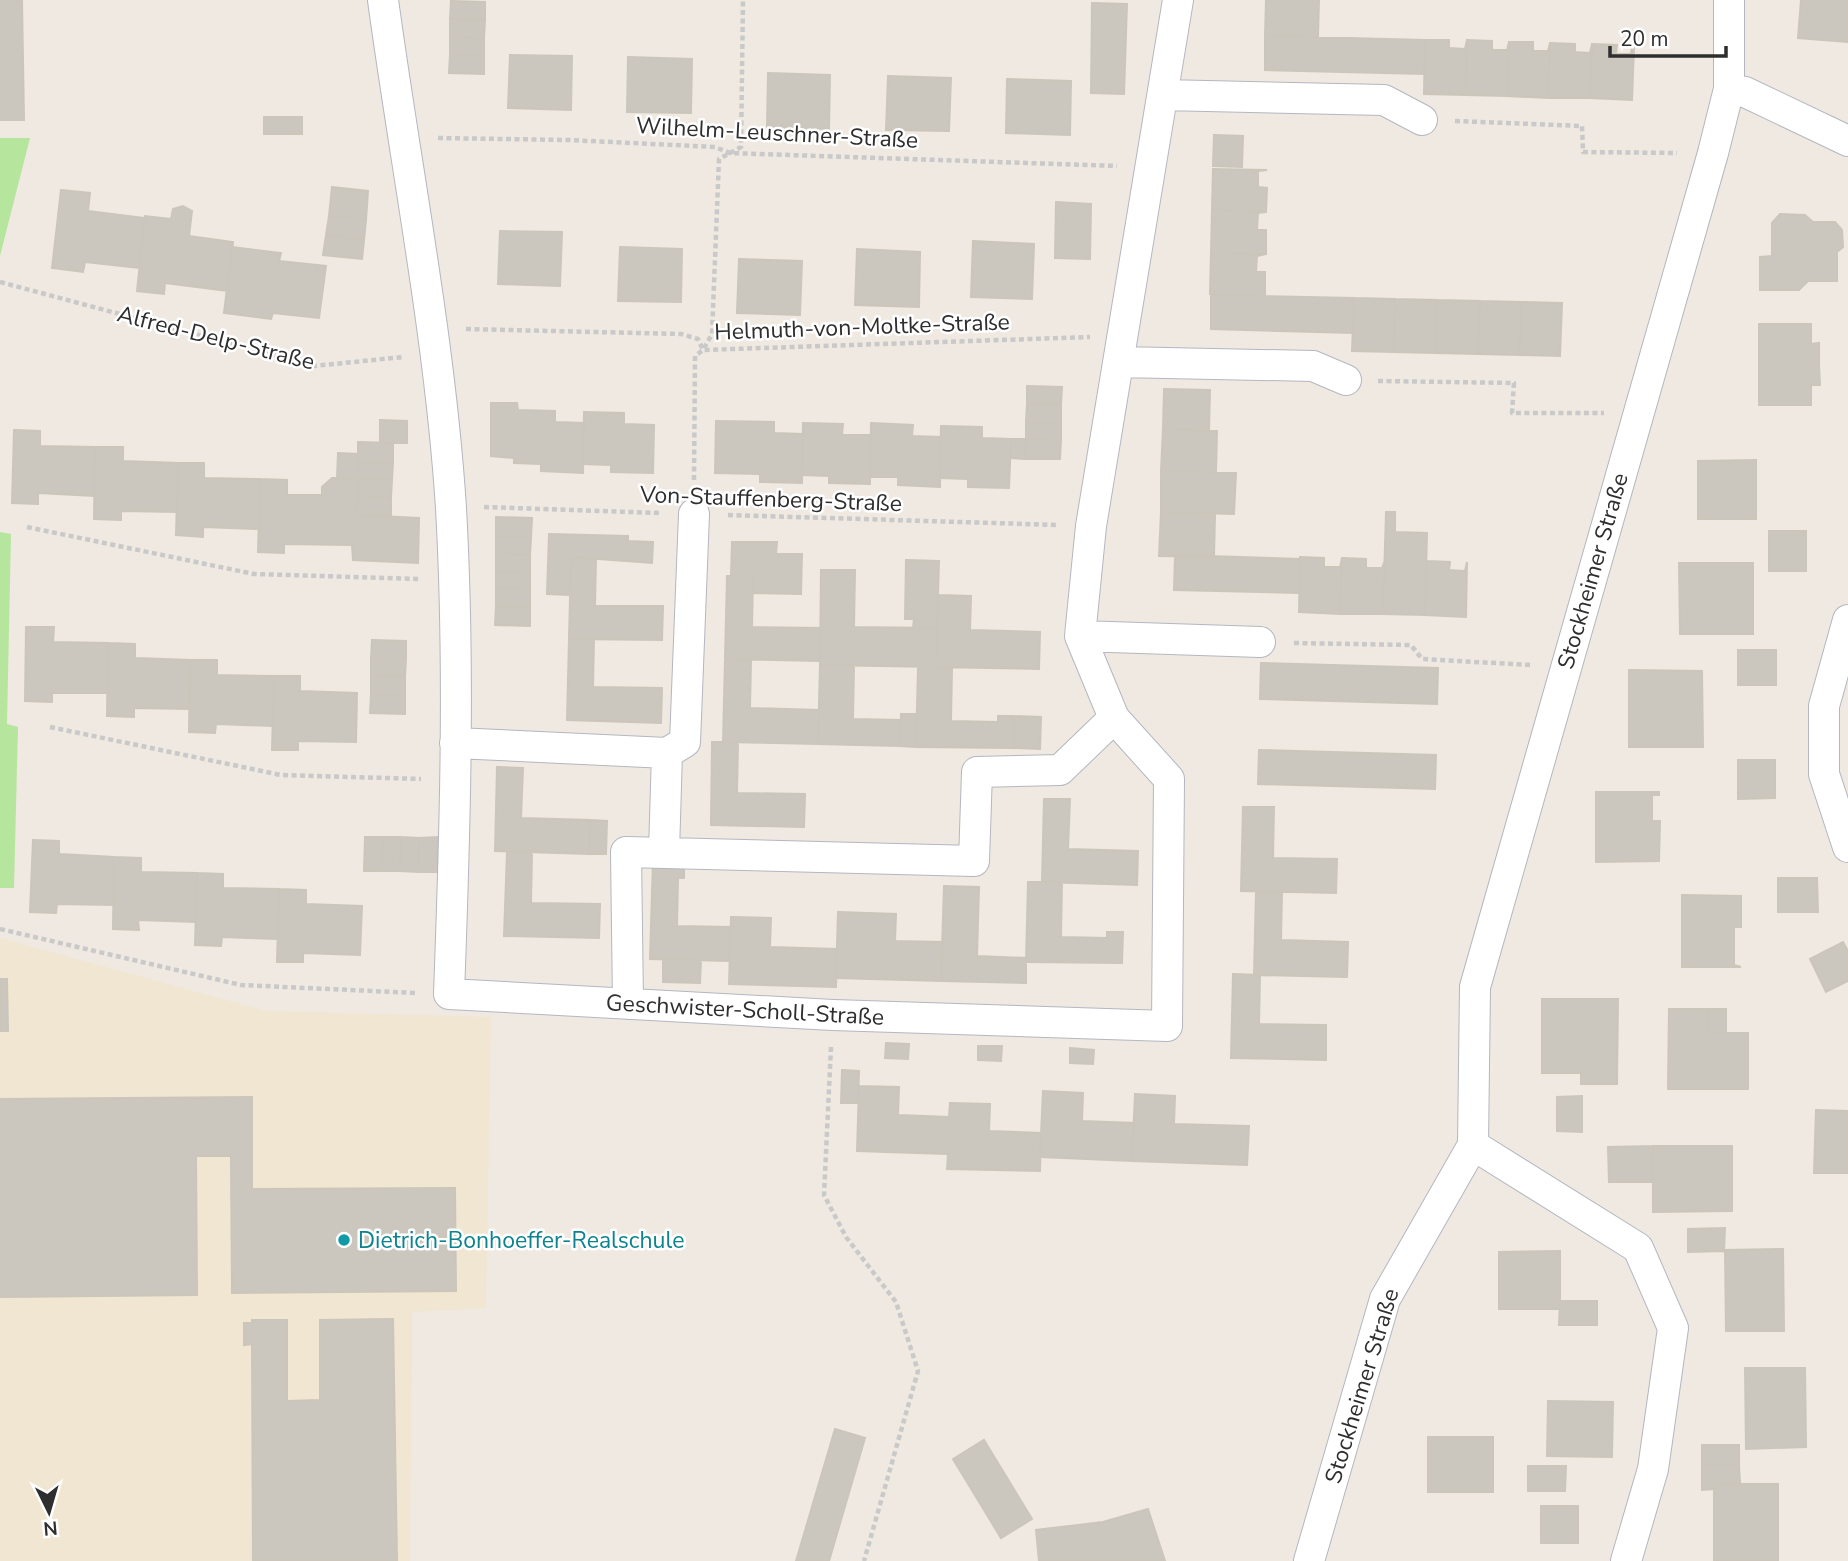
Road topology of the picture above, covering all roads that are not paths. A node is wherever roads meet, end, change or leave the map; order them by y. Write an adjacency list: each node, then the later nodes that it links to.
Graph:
1 (383, 0): 15 (street)
2 (1178, 0): 5 (street)
3 (1729, 0): 4 (street, Stockheimer Straße)
4 (1729, 89): 7 (street); 20 (street, Stockheimer Straße)
5 (1163, 95): 6 (street); 8 (street)
6 (1422, 120)
7 (1848, 141)
8 (1119, 362): 9 (street); 12 (street)
9 (1346, 380)
10 (694, 514): 16 (street)
11 (1846, 633): 17 (street)
12 (1080, 636): 13 (street); 14 (street)
13 (1260, 642)
14 (1114, 718): 18 (street); 19 (street, Geschwister-Scholl-Straße)
15 (455, 743): 16 (street); 19 (street, Geschwister-Scholl-Straße)
16 (667, 753): 18 (street)
17 (1848, 847)
18 (664, 852): 19 (street)
19 (628, 1004)
20 (1473, 1145): 21 (street, Stockheimer Straße); 22 (street)
21 (1309, 1561)
22 (1626, 1561)

